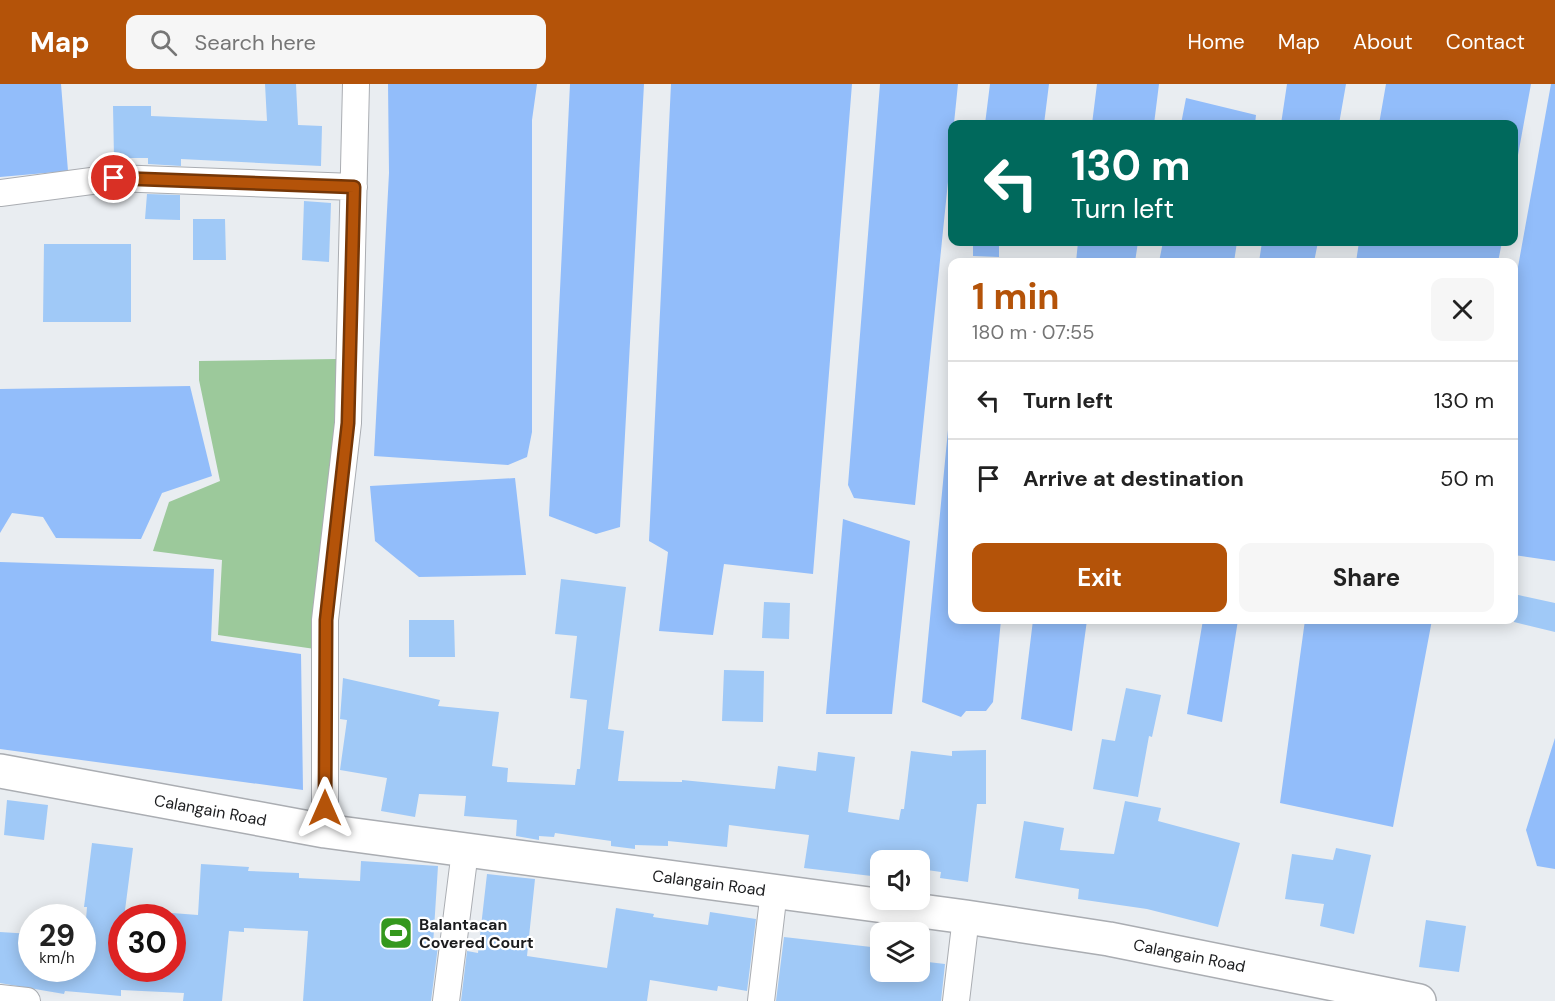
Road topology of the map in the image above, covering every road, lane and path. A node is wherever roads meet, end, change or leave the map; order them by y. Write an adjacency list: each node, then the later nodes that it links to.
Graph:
1 (356, 84): 2 (street)
2 (354, 187): 3 (street); 5 (street)
3 (0, 193)
4 (0, 771): 5 (street, Calangain Road)
5 (325, 831): 6 (street, Calangain Road)
6 (465, 851): 7 (street, Calangain Road); 11 (street)
7 (774, 891): 8 (street, Calangain Road); 12 (street)
8 (966, 917): 13 (street); 14 (street, Calangain Road)
9 (0, 998): 10 (street)
10 (27, 1001)
11 (446, 1001)
12 (760, 1001)
13 (956, 1001)
14 (1419, 1001)

